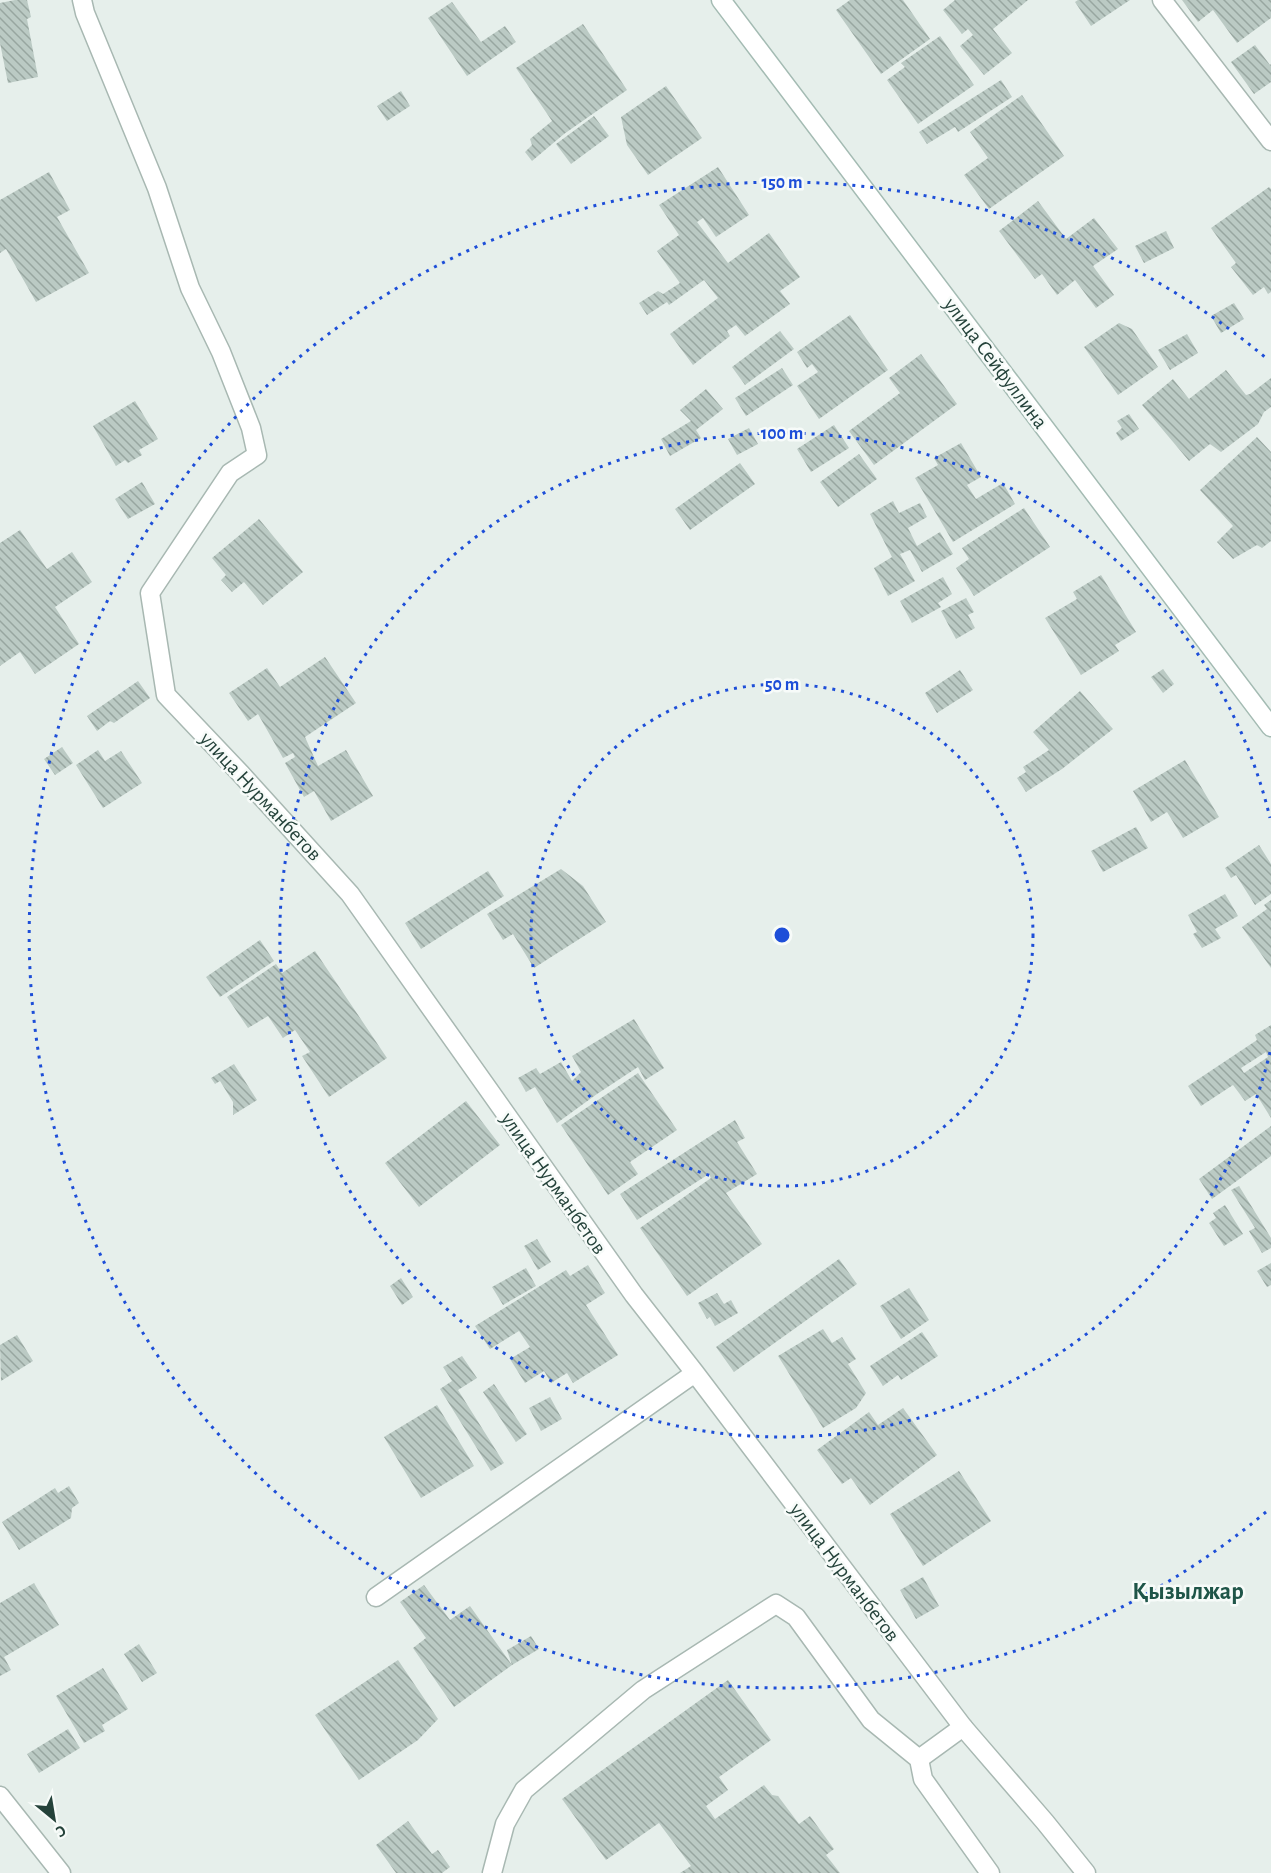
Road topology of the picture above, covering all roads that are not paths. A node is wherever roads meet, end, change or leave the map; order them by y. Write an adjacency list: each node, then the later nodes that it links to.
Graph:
1 (82, 0): 6 (street, улица Нурманбетов)
2 (721, 0): 5 (street, улица Сейфуллина)
3 (1162, 0): 4 (street)
4 (1271, 141)
5 (1271, 727)
6 (695, 1373): 7 (street); 8 (street, улица Нурманбетов)
7 (376, 1597)
8 (963, 1727): 9 (street); 14 (street, улица Нурманбетов)
9 (919, 1759): 12 (street); 13 (street)
10 (0, 1796): 11 (street)
11 (61, 1873)
12 (492, 1873)
13 (990, 1873)
14 (1086, 1873)

